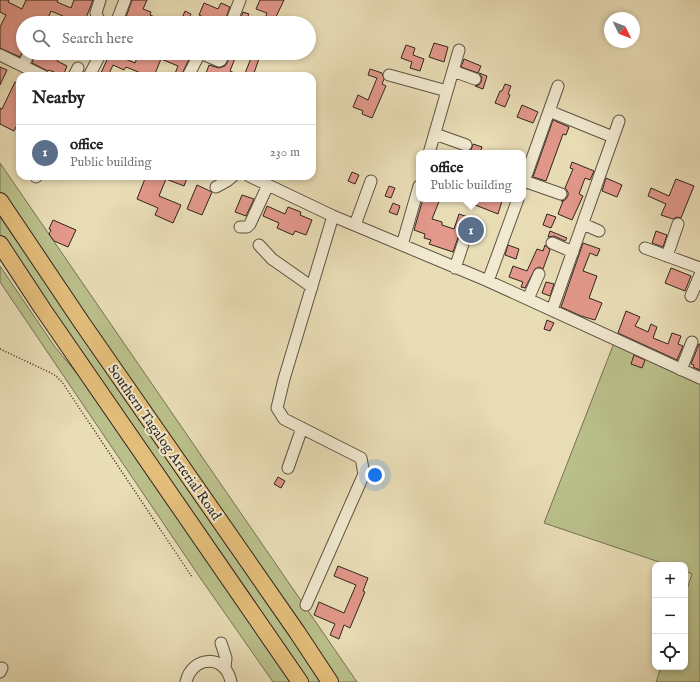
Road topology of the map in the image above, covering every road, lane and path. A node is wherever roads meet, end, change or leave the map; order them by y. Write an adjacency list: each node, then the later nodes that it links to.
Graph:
1 (100, 0): 4 (street)
2 (125, 0): 5 (street)
3 (240, 0): 6 (street)
4 (97, 16)
5 (119, 16)
6 (234, 16)
7 (459, 50): 13 (street)
8 (0, 55): 12 (street)
9 (26, 60): 12 (street)
10 (98, 60): 15 (street)
11 (196, 60): 16 (street)
12 (23, 66): 14 (street)
13 (453, 71): 18 (street); 20 (street)
14 (35, 72)
15 (91, 72)
16 (190, 72)
17 (389, 75): 20 (street)
18 (475, 79)
19 (558, 86): 21 (street)
20 (447, 91): 23 (street)
21 (549, 111): 24 (street); 27 (street)
22 (619, 121): 24 (street)
23 (434, 134): 25 (street); 26 (street)
24 (613, 137): 39 (street)
25 (466, 145)
26 (430, 150)
27 (526, 175)
28 (228, 180): 33 (street)
29 (258, 180): 32 (street)
30 (371, 181): 41 (street)
31 (526, 184): 34 (street)
32 (268, 185): 38 (street); 43 (street)
33 (216, 187)
34 (561, 194)
35 (416, 196): 48 (street)
36 (0, 201): 76 (highway, Southern Tagalog Arterial Road)
37 (517, 202): 57 (street)
38 (333, 216): 41 (street); 58 (street)
39 (583, 224): 44 (street); 50 (street)
40 (678, 224): 52 (street)
41 (355, 225): 48 (street)
42 (469, 226): 53 (street)
43 (240, 227)
44 (598, 231)
45 (552, 243): 50 (street)
46 (0, 244): 66 (highway, Southern Tagalog Arterial Road)
47 (259, 245): 58 (street)
48 (402, 245): 53 (street)
49 (645, 248): 52 (street)
50 (573, 252): 61 (street)
51 (0, 254): 66 (highway)
52 (667, 256): 54 (street)
53 (455, 268): 57 (street)
54 (700, 268)
55 (539, 274): 60 (street)
56 (700, 274): 59 (street)
57 (488, 282): 60 (street)
58 (312, 287): 67 (street)
59 (691, 296)
60 (528, 299): 61 (street)
61 (552, 310): 64 (street)
62 (692, 342): 64 (street)
63 (0, 349): 69 (path)
64 (682, 370): 65 (street)
65 (700, 378)
66 (94, 383): 75 (highway, Southern Tagalog Arterial Road)
67 (302, 428): 68 (street); 70 (street)
68 (288, 468)
69 (192, 577)
70 (306, 606)
71 (221, 643): 72 (street)
72 (225, 668): 73 (street); 74 (street)
73 (186, 682)
74 (232, 682)
75 (300, 682)
76 (330, 682)

